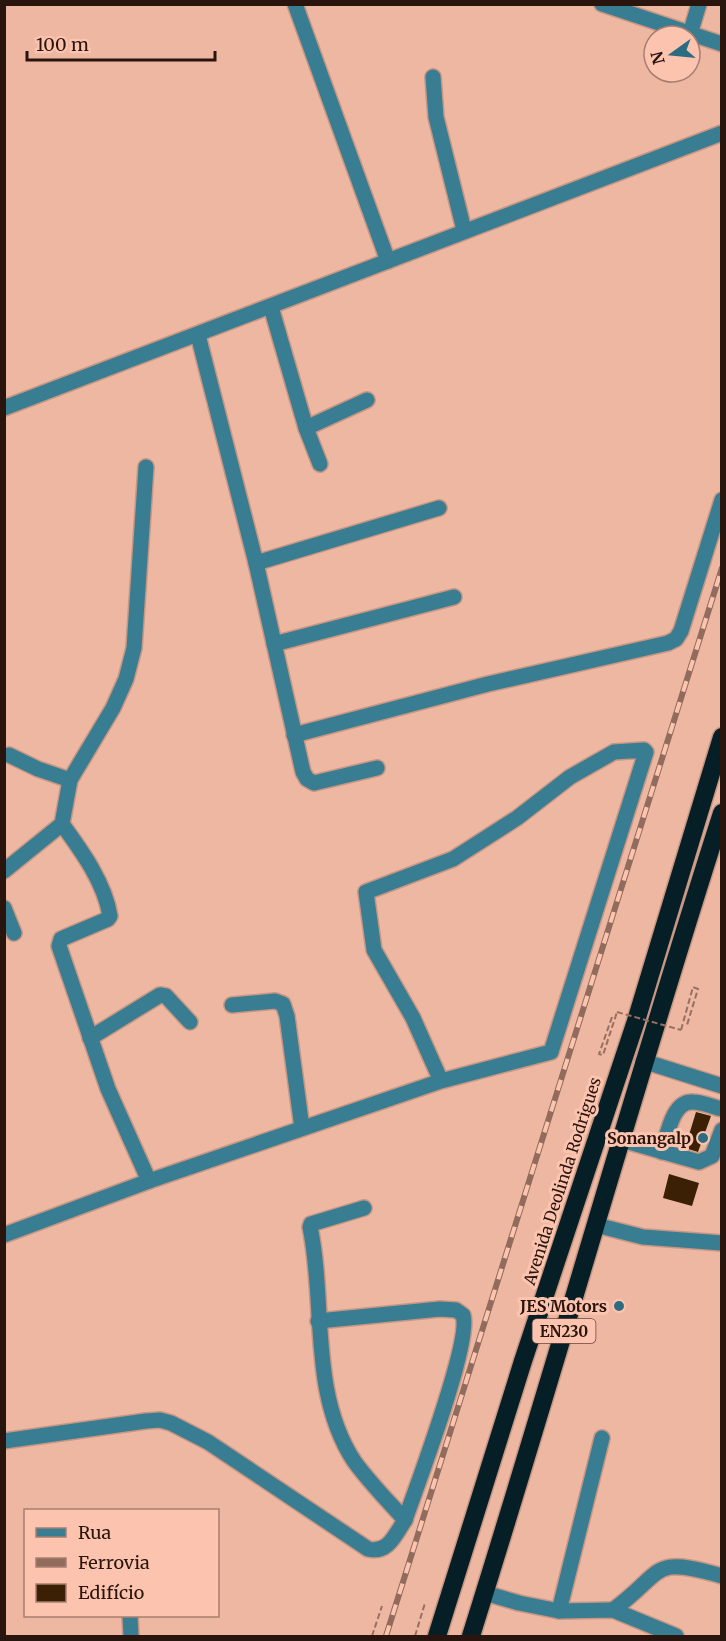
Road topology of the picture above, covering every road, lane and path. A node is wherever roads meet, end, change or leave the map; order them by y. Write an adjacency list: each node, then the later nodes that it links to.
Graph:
1 (295, 4): 11 (street)
2 (602, 4): 4 (street)
3 (699, 4): 5 (street)
4 (661, 24)
5 (693, 24)
6 (702, 38): 7 (street)
7 (722, 44)
8 (433, 77): 10 (street)
9 (722, 133): 10 (street)
10 (464, 230): 11 (street)
11 (388, 261): 12 (street)
12 (271, 307): 13 (street); 16 (street)
13 (198, 334): 15 (street); 21 (street)
14 (367, 400): 16 (street)
15 (4, 408)
16 (306, 428): 17 (street)
17 (320, 464)
18 (146, 467): 28 (street)
19 (722, 500): 24 (street)
20 (439, 508): 21 (street)
21 (256, 563): 23 (street)
22 (454, 597): 23 (street)
23 (273, 644): 24 (street)
24 (294, 735): 27 (street)
25 (722, 737): 66 (highway, Avenida Deolinda Rodrigues / EN230)
26 (9, 755): 28 (street)
27 (377, 768)
28 (70, 780): 30 (street)
29 (722, 813): 39 (highway, EN230)
30 (62, 824): 31 (street); 38 (street)
31 (4, 871)
32 (4, 908): 33 (street)
33 (14, 933)
34 (232, 1005): 43 (street)
35 (612, 1017): 37 (path, bridge)
36 (190, 1022): 38 (street)
37 (687, 1025)
38 (90, 1038): 47 (street)
39 (643, 1061): 41 (street); 45 (highway, EN230)
40 (441, 1081): 40 (street); 43 (street)
41 (722, 1086)
42 (722, 1109): 46 (street)
43 (302, 1128): 47 (street)
44 (722, 1130): 46 (street)
45 (622, 1140): 46 (street); 49 (highway, EN230)
46 (662, 1152)
47 (149, 1181): 50 (street)
48 (364, 1208): 52 (street)
49 (596, 1225): 51 (street); 57 (highway, EN230)
50 (5, 1235)
51 (722, 1243)
52 (318, 1322): 55 (street); 55 (street)
53 (602, 1438): 61 (street)
54 (4, 1441): 55 (street)
55 (405, 1520)
56 (722, 1576): 60 (street)
57 (485, 1593): 61 (street); 67 (highway, EN230)
58 (425, 1603): 65 (path)
59 (382, 1606): 64 (path)
60 (614, 1610): 61 (street); 68 (street)
61 (560, 1611)
62 (130, 1617): 63 (street)
63 (131, 1636)
64 (372, 1636)
65 (415, 1636)
66 (438, 1636)
67 (471, 1636)
68 (676, 1636)

